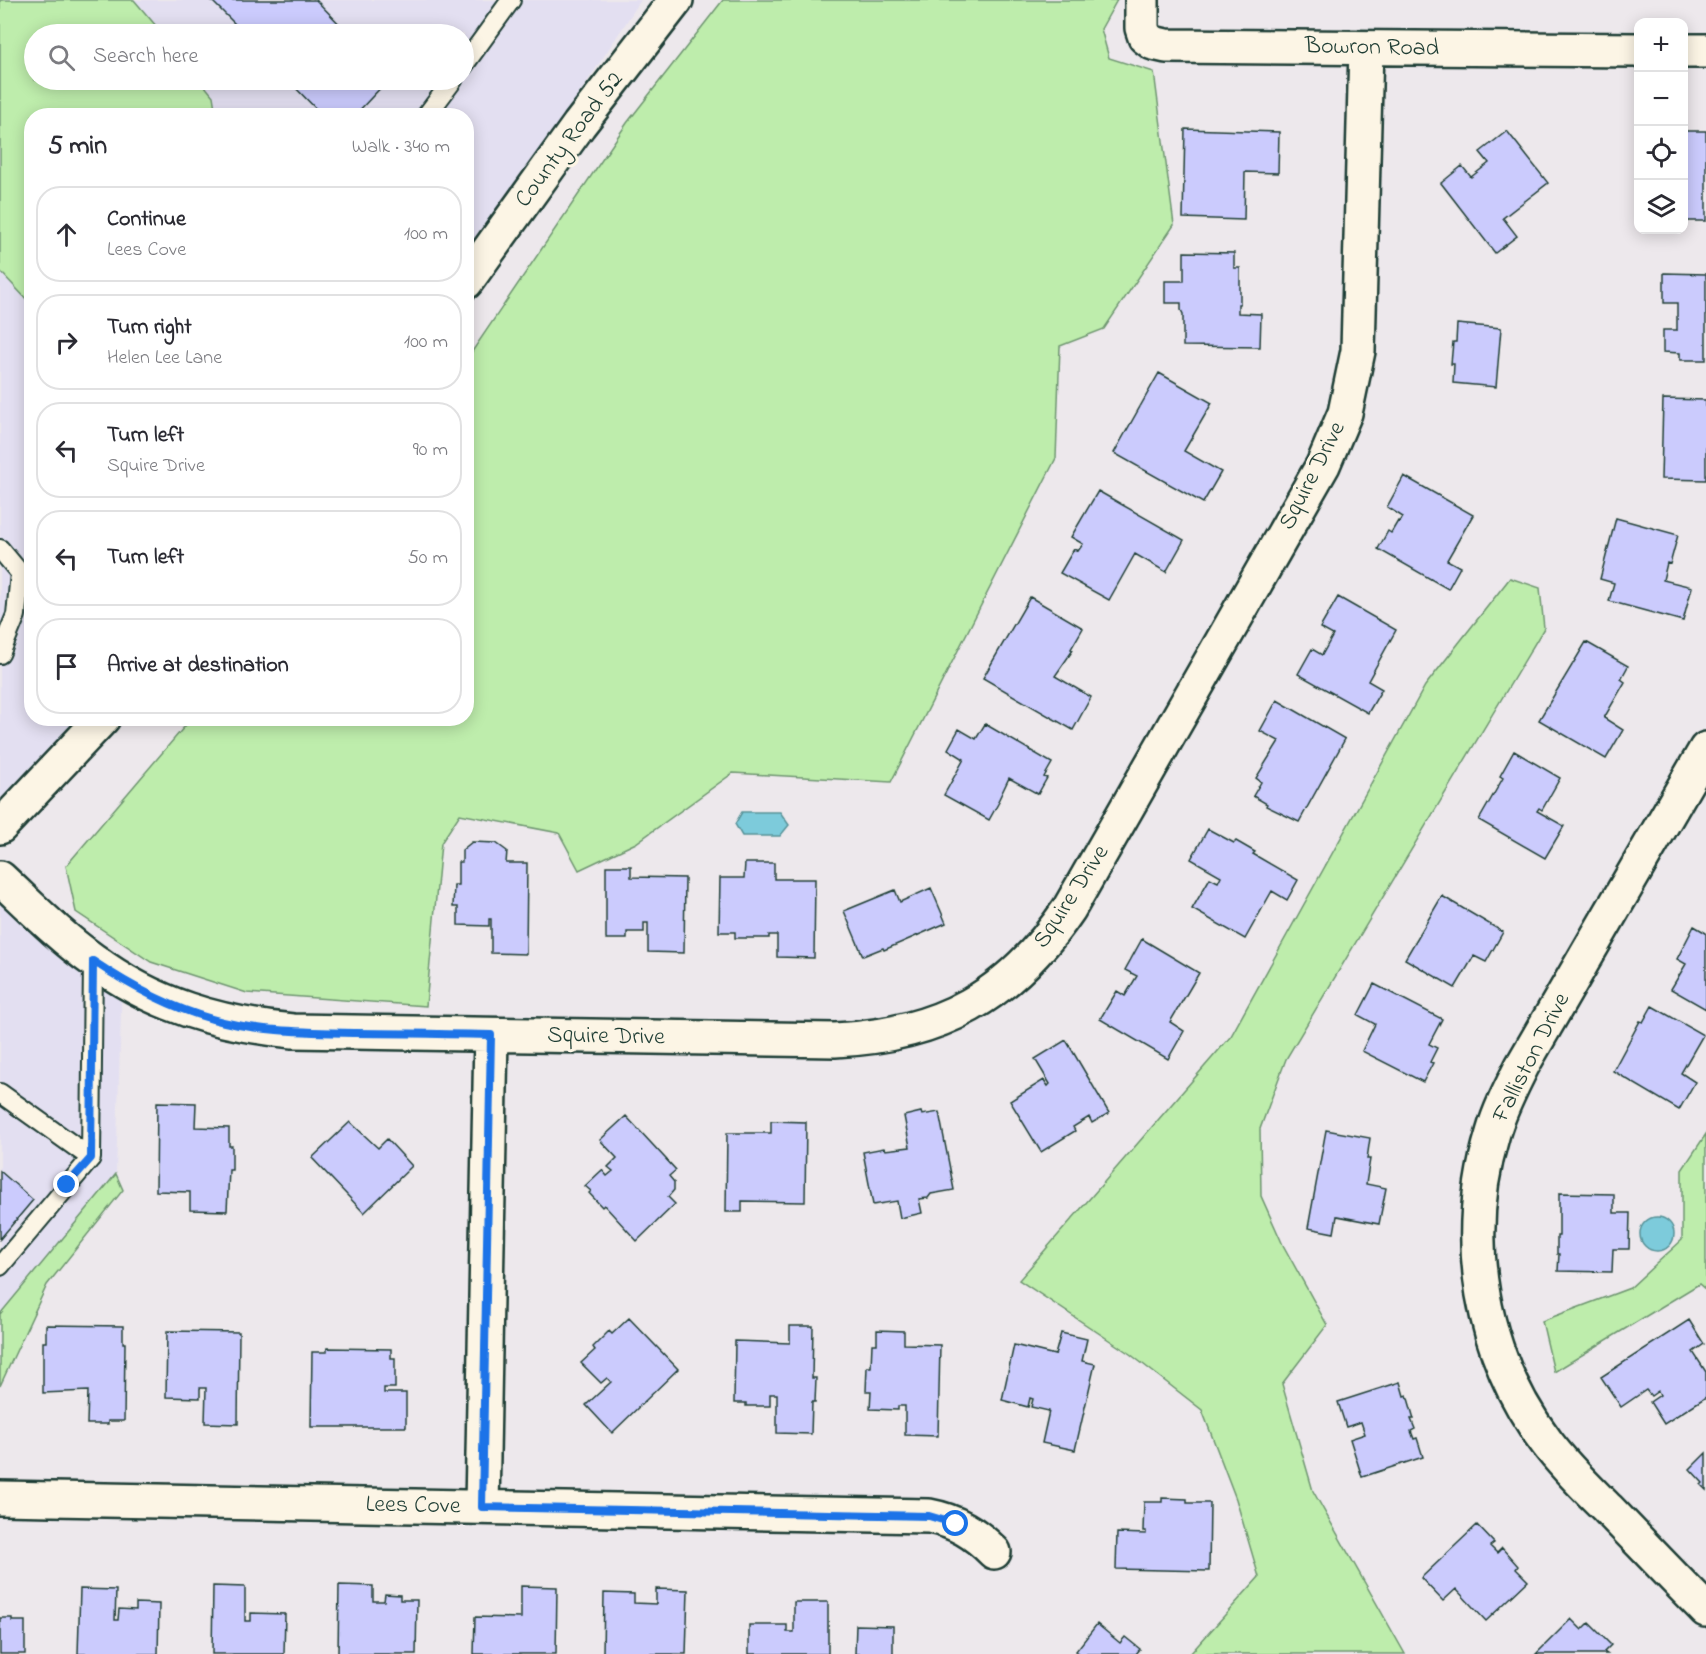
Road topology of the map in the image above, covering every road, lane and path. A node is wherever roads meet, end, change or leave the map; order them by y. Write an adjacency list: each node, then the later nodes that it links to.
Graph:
1 (511, 0): 6 (lane)
2 (676, 0): 11 (street, County Road 52)
3 (1142, 0): 4 (street, Bowron Road)
4 (1366, 48): 5 (street, Bowron Road); 19 (street, Squire Drive)
5 (1634, 50)
6 (474, 51)
7 (1688, 51): 8 (street)
8 (1706, 51)
9 (446, 90): 10 (lane)
10 (432, 108)
11 (474, 271)
12 (0, 549): 13 (lane)
13 (0, 654)
14 (95, 726): 16 (street)
15 (1706, 749): 26 (street, Falliston Drive)
16 (0, 826)
17 (0, 878): 18 (street, Squire Drive)
18 (93, 961): 19 (street, Squire Drive); 21 (lane)
19 (491, 1035): 24 (street)
20 (0, 1093): 21 (lane)
21 (91, 1158): 22 (lane)
22 (0, 1266)
23 (0, 1498): 24 (street, Lees Cove)
24 (482, 1507): 25 (street, Lees Cove)
25 (994, 1552)
26 (1706, 1610)

